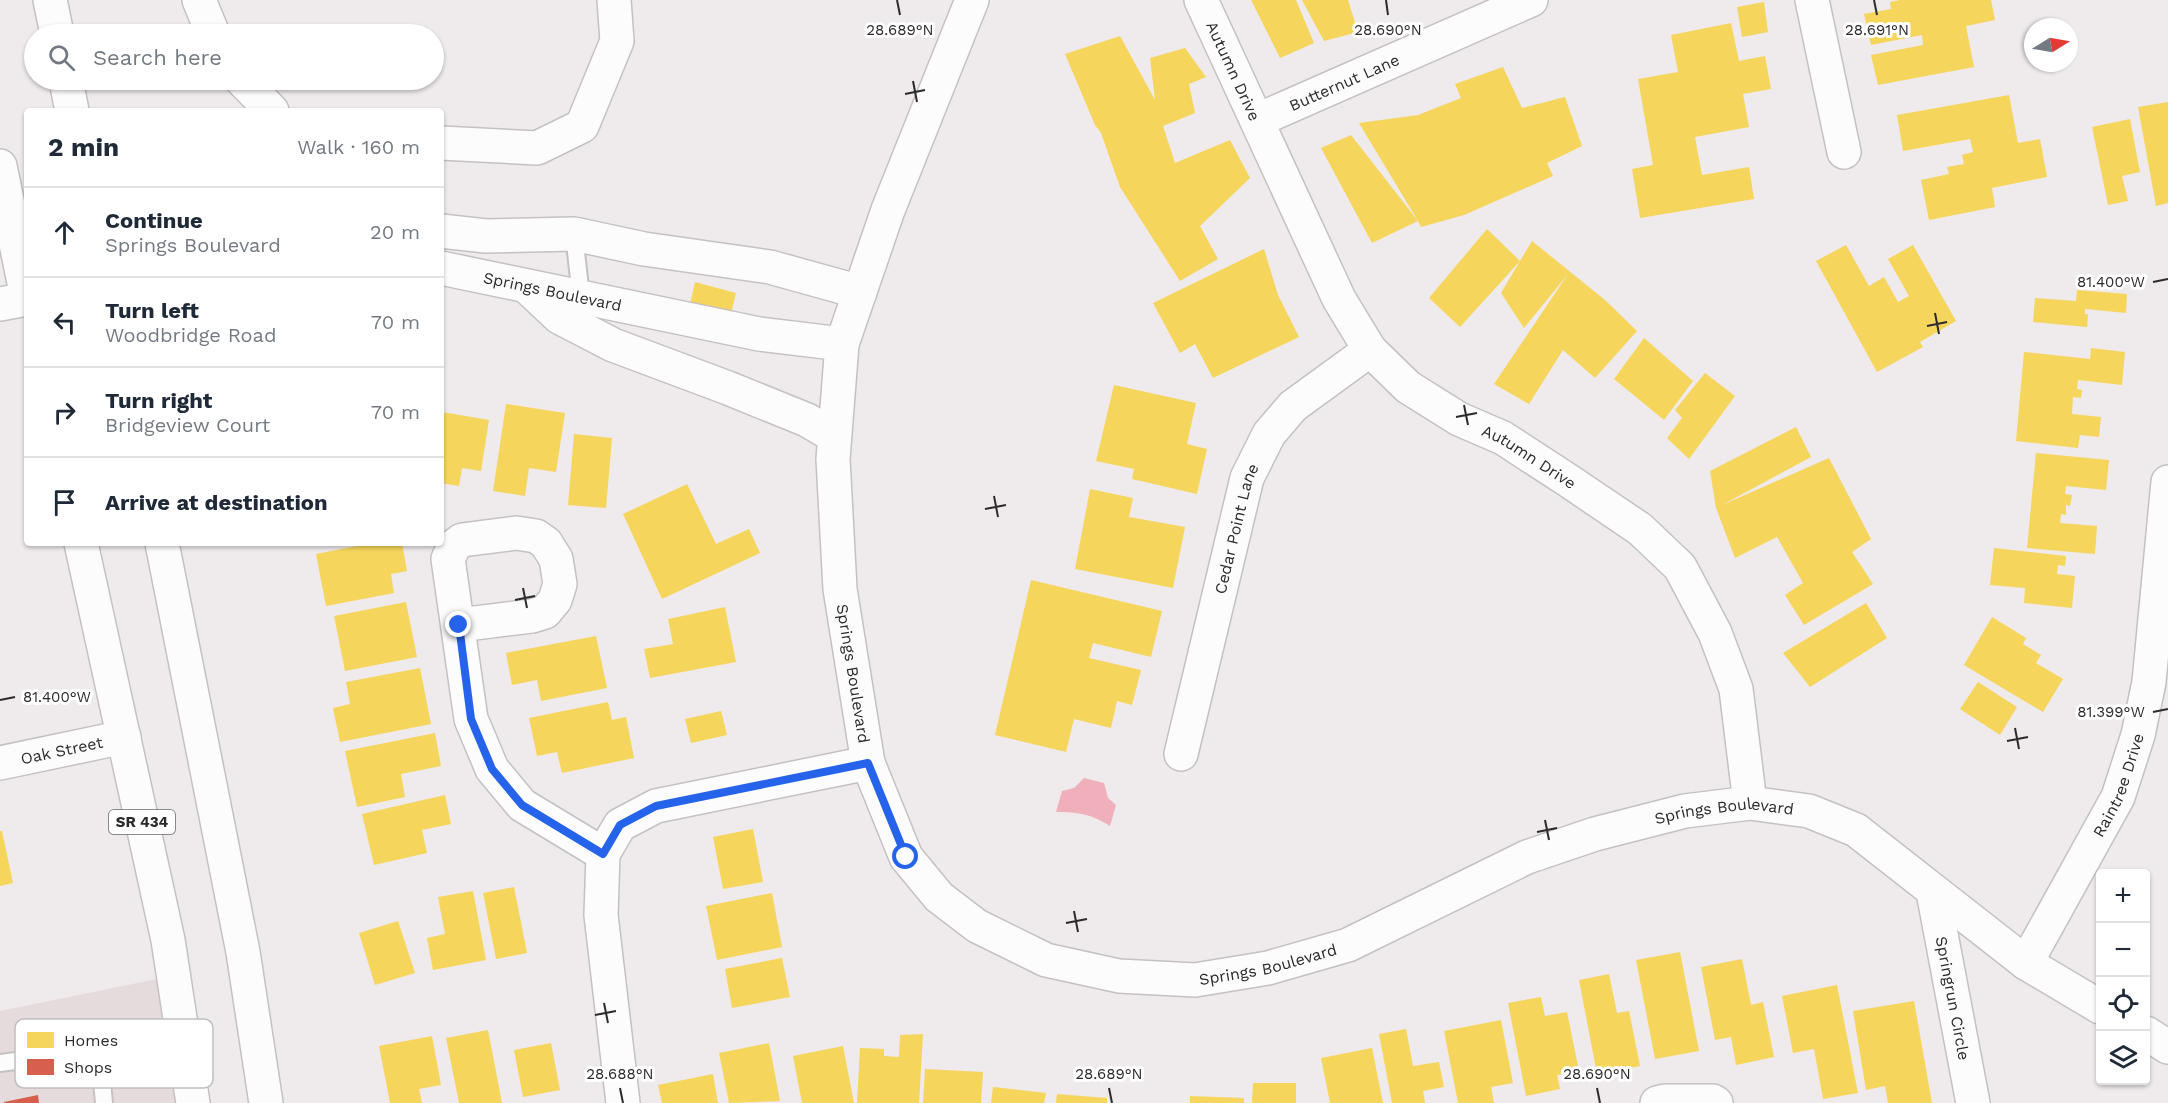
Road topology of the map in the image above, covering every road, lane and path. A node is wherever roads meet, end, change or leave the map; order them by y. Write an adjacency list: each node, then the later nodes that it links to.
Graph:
1 (50, 0): 8 (street)
2 (199, 0): 9 (street)
3 (614, 0): 15 (street)
4 (972, 0): 23 (street, Springs Boulevard)
5 (1201, 0): 14 (street, Autumn Drive)
6 (1531, 0): 14 (street, Butternut Lane)
7 (1812, 0): 16 (street)
8 (55, 24)
9 (209, 24)
10 (68, 90): 12 (street)
11 (252, 90): 13 (street)
12 (71, 108)
13 (269, 108)
14 (1258, 120): 28 (street, Autumn Drive)
15 (444, 143)
16 (1844, 152)
17 (0, 166): 21 (street)
18 (444, 231): 19 (street)
19 (574, 234): 23 (street); 24 (lane)
20 (444, 269): 22 (street, Springs Boulevard)
21 (24, 283)
22 (526, 286): 24 (street, Springs Boulevard); 29 (street)
23 (860, 292): 27 (street, Springs Boulevard)
24 (581, 297): 27 (street, Springs Boulevard)
25 (24, 299): 26 (street)
26 (0, 304)
27 (842, 344): 29 (street, Springs Boulevard)
28 (1370, 350): 37 (street, Cedar Point Lane); 40 (street, Autumn Drive)
29 (834, 436): 39 (street, Springs Boulevard)
30 (2168, 482): 35 (street, Raintree Drive)
31 (447, 542): 34 (street); 34 (street)
32 (82, 546): 36 (street, SR 434)
33 (163, 546): 54 (street)
34 (459, 625): 41 (street)
35 (2158, 687): 43 (street, Raintree Drive)
36 (124, 737): 38 (street, Oak Street); 45 (street, SR 434)
37 (1181, 754)
38 (0, 763)
39 (868, 763): 40 (street, Springs Boulevard); 41 (street)
40 (1750, 803): 42 (street, Springs Boulevard)
41 (603, 854): 55 (street)
42 (1933, 892): 43 (street, Springs Boulevard); 58 (street, Springrun Circle)
43 (2026, 963): 44 (street, Springs Boulevard)
44 (2096, 1005)
45 (180, 1019)
46 (2150, 1035): 47 (street)
47 (2168, 1047)
48 (15, 1061): 49 (lane)
49 (0, 1063)
50 (103, 1088): 52 (lane)
51 (191, 1088): 53 (street, SR 434)
52 (104, 1103)
53 (193, 1103)
54 (266, 1103)
55 (623, 1103)
56 (1657, 1103): 57 (street)
57 (1716, 1103)
58 (1973, 1103)

